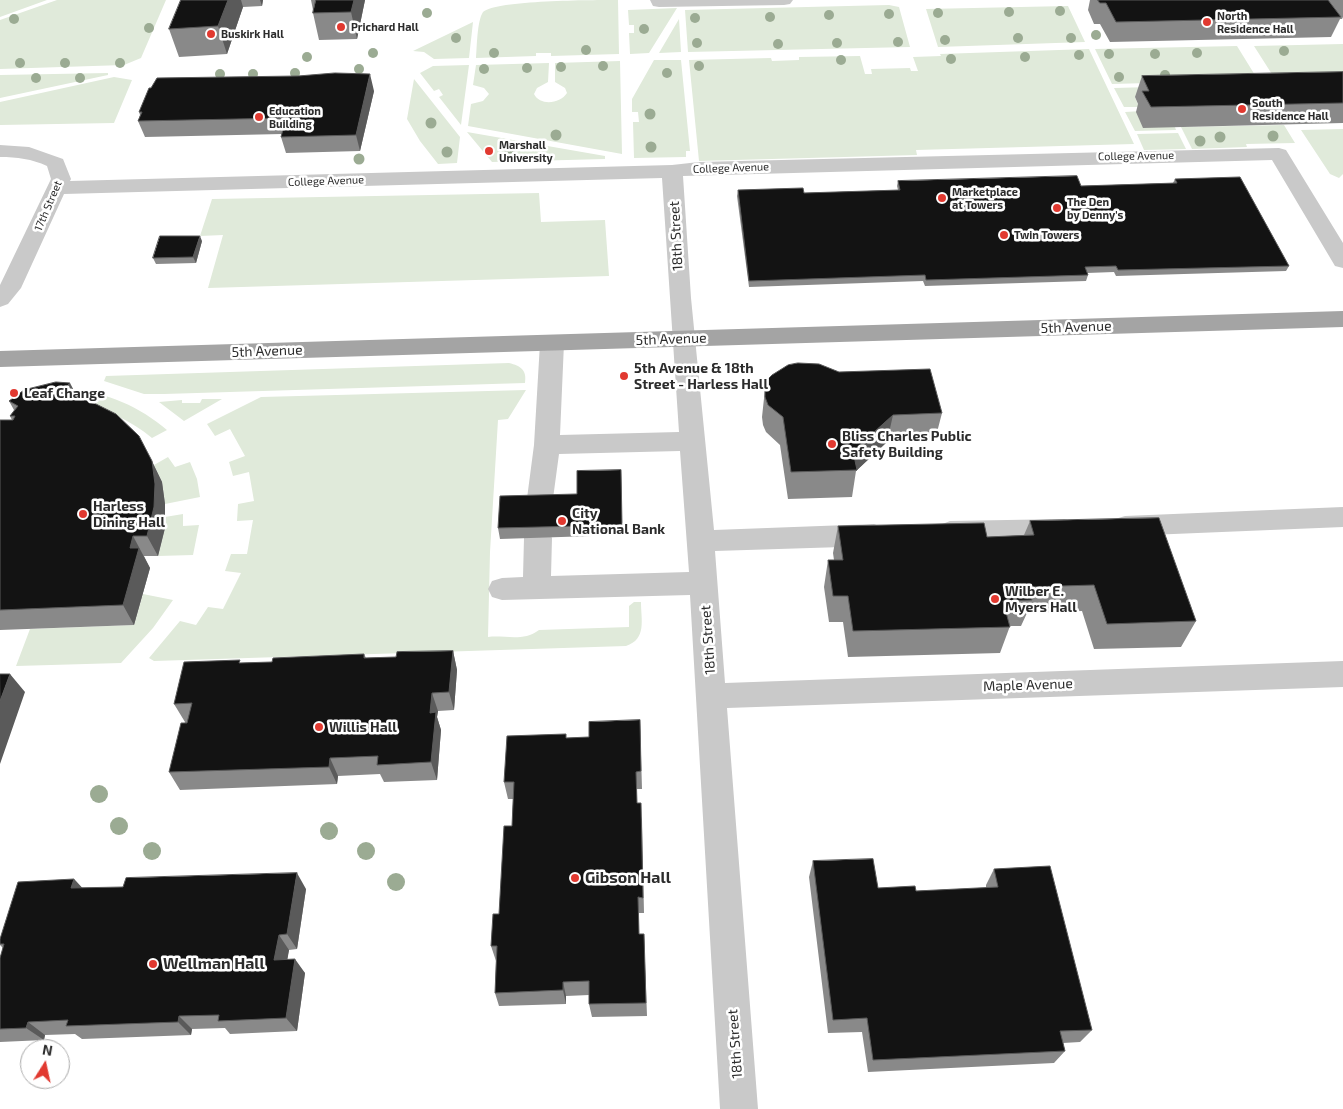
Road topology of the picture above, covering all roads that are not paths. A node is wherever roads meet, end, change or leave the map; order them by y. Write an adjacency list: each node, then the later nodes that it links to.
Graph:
1 (784, 0): 2 (street)
2 (659, 1)
3 (0, 151): 5 (street, 17th Street)
4 (672, 171): 5 (street, College Avenue); 6 (street, College Avenue); 9 (street, 18th Street)
5 (58, 188): 7 (street, 17th Street)
6 (1343, 261)
7 (0, 299)
8 (1343, 319): 9 (main road, 5th Avenue)
9 (684, 338): 10 (main road, 5th Avenue); 12 (street, 18th Street)
10 (552, 343): 11 (main road, 5th Avenue); 13 (street)
11 (0, 359)
12 (693, 441): 13 (street); 17 (street, 18th Street)
13 (547, 445): 14 (street)
14 (539, 506)
15 (1343, 517): 17 (street)
16 (538, 538): 19 (street)
17 (701, 541): 18 (street, 18th Street)
18 (704, 583): 19 (street); 22 (street, 18th Street)
19 (537, 588): 20 (street)
20 (502, 589)
21 (1343, 674): 22 (street, Maple Avenue)
22 (712, 696): 23 (street, 18th Street)
23 (739, 1109)

